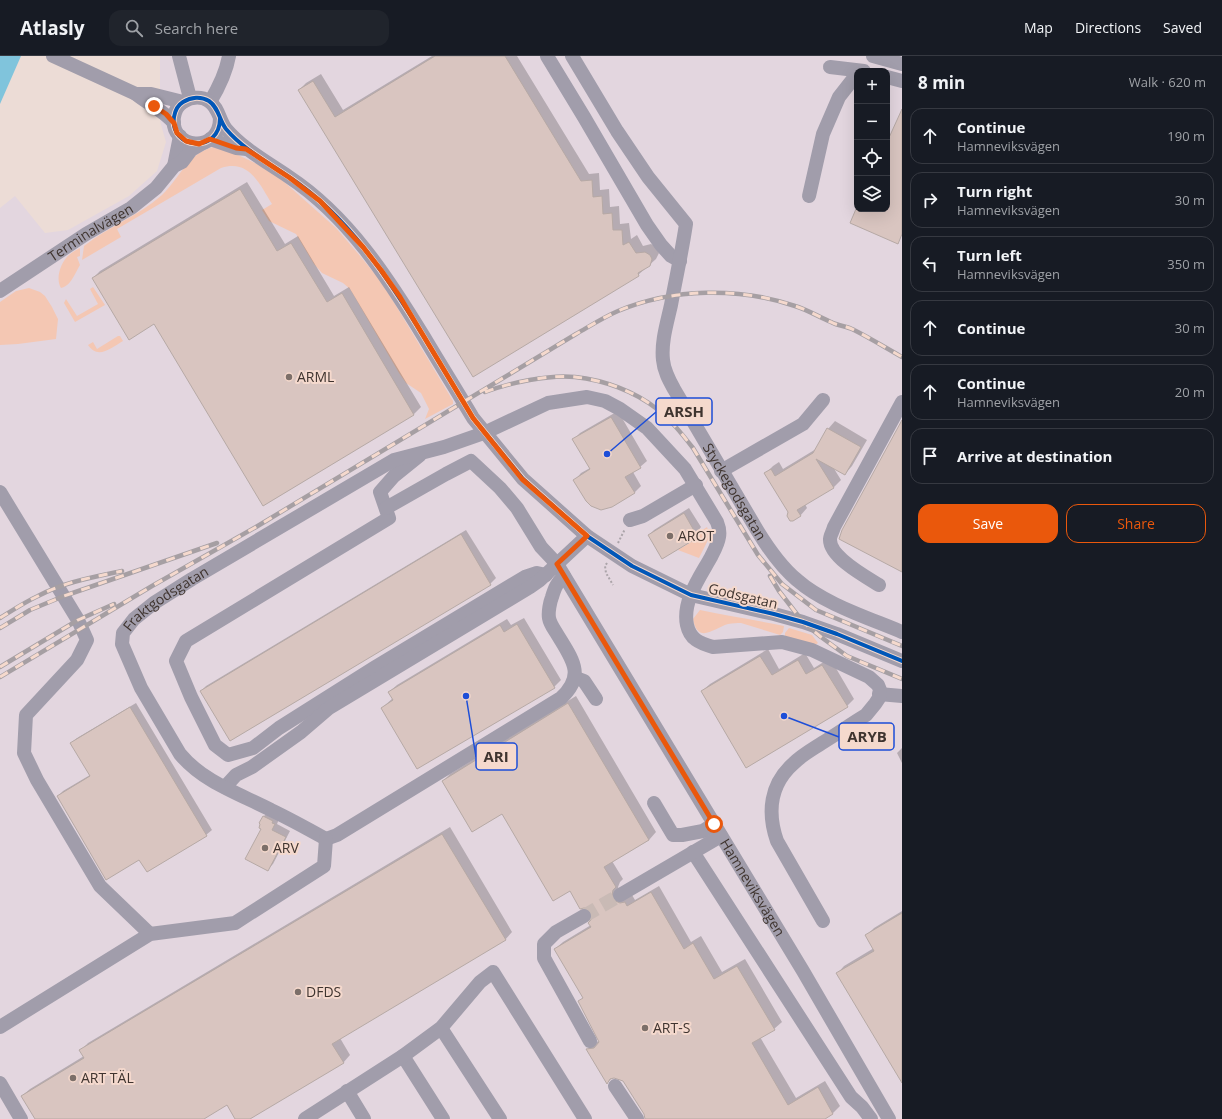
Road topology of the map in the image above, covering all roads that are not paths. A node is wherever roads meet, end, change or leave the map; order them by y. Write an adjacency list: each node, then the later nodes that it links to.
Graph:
1 (53, 56): 13 (street)
2 (179, 56): 14 (street)
3 (229, 56): 15 (street)
4 (546, 56): 23 (street)
5 (572, 56): 23 (street, Styckegodsgatan)
6 (873, 56): 7 (street)
7 (902, 64)
8 (830, 67): 9 (street)
9 (854, 70)
10 (854, 78): 22 (street)
11 (890, 78): 12 (street)
12 (902, 81)
13 (136, 94): 14 (street); 17 (street)
14 (187, 100): 15 (street); 17 (street)
15 (210, 102): 16 (street)
16 (220, 118): 19 (street); 20 (street)
17 (174, 123): 18 (street)
18 (180, 136): 19 (street); 21 (street, Terminalvägen)
19 (207, 141): 20 (street); 21 (street, Terminalvägen)
20 (246, 149): 27 (street)
21 (174, 166): 24 (street, Terminalvägen)
22 (809, 196)
23 (680, 261): 29 (street, Styckegodsgatan)
24 (0, 291)
25 (823, 400): 29 (street)
26 (902, 402): 37 (street)
27 (484, 433): 28 (street, Fraktgodsgatan); 30 (street, Fraktgodsgatan); 34 (street)
28 (423, 452): 32 (street); 45 (street, Fraktgodsgatan)
29 (721, 471): 39 (street, Styckegodsgatan)
30 (696, 485): 33 (street); 38 (street, Fraktgodsgatan)
31 (0, 492): 53 (street)
32 (386, 508): 35 (street, Hamneviksvägen); 36 (street)
33 (630, 520)
34 (587, 536): 35 (street); 38 (street, Godsgatan)
35 (561, 570): 36 (street); 41 (street); 47 (street, Hamneviksvägen)
36 (546, 575): 45 (street)
37 (879, 585)
38 (691, 595): 40 (street, Godsgatan); 42 (street, Fraktgodsgatan)
39 (902, 632)
40 (902, 661)
41 (576, 678): 44 (street); 48 (street)
42 (879, 694): 43 (street); 52 (street)
43 (902, 696)
44 (596, 699)
45 (225, 787): 48 (street, Fraktgodsgatan)
46 (654, 803): 47 (street)
47 (717, 830): 49 (street); 69 (street, Hamneviksvägen)
48 (326, 839): 53 (street)
49 (693, 852): 50 (street); 68 (street)
50 (620, 895)
51 (584, 916): 56 (street)
52 (823, 921)
53 (150, 934): 54 (street)
54 (0, 1027)
55 (441, 1028): 57 (street); 65 (street); 66 (street)
56 (590, 1041)
57 (403, 1056): 60 (street); 64 (street)
58 (0, 1083): 62 (street)
59 (615, 1086): 67 (street)
60 (347, 1091): 61 (street); 63 (street)
61 (310, 1118)
62 (21, 1119)
63 (364, 1119)
64 (443, 1119)
65 (500, 1119)
66 (585, 1119)
67 (637, 1119)
68 (871, 1119)
69 (889, 1119)

